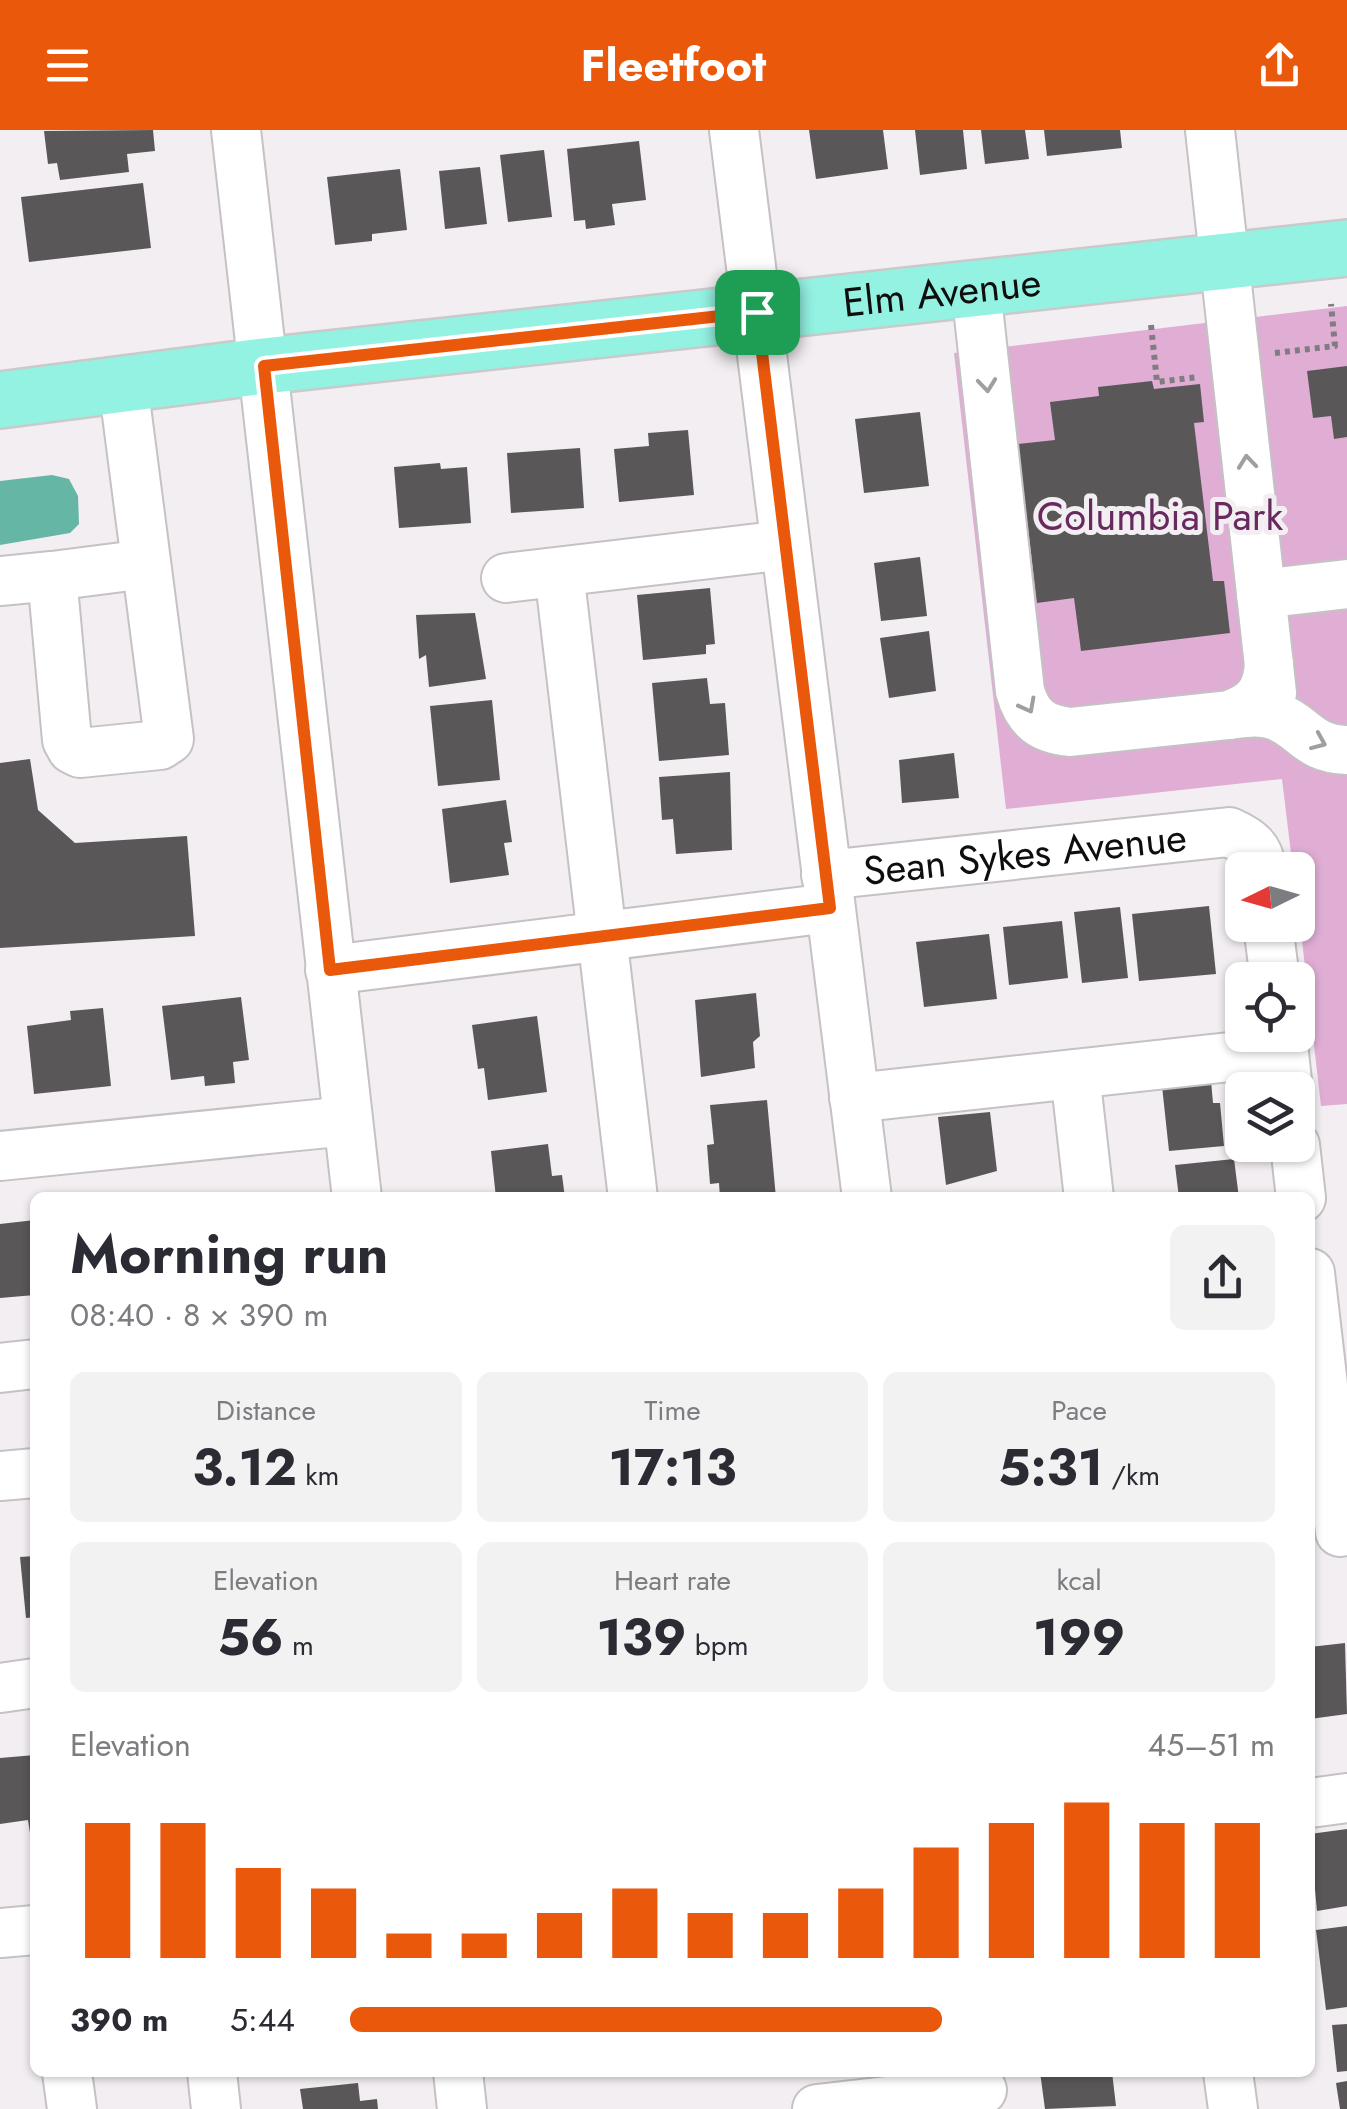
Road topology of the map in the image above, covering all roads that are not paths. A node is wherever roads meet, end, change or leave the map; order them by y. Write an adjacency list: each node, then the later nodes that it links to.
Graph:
1 (236, 130): 8 (street)
2 (734, 130): 7 (street)
3 (1210, 130): 5 (street)
4 (1347, 248): 5 (main road, Elm Avenue)
5 (1226, 262): 6 (main road, Elm Avenue); 18 (street, one-way to 5)
6 (976, 288): 7 (main road, Elm Avenue); 19 (street, one-way to 19)
7 (757, 312): 8 (main road, Elm Avenue); 11 (street)
8 (264, 366): 9 (main road, Elm Avenue); 24 (street)
9 (123, 384): 10 (main road, Elm Avenue); 12 (street)
10 (0, 400)
11 (786, 545): 13 (street); 22 (street)
12 (146, 564): 14 (street); 14 (street)
13 (559, 572): 15 (street); 23 (street)
14 (52, 576): 16 (street)
15 (506, 578)
16 (0, 581)
17 (1347, 584): 18 (street)
18 (1261, 594): 19 (street)
19 (1252, 715): 20 (street, one-way to 20)
20 (1347, 750)
21 (1257, 852): 22 (street, Sean Sykes Avenue)
22 (828, 891): 23 (street, Sean Sykes Avenue); 27 (street)
23 (600, 936): 24 (street, Sean Sykes Avenue); 32 (street)
24 (330, 970): 28 (street)
25 (1284, 1059): 26 (street)
26 (1076, 1074): 27 (street); 34 (street)
27 (854, 1098): 33 (street)
28 (348, 1121): 29 (street); 31 (street)
29 (0, 1156)
30 (1297, 1162): 35 (street)
31 (356, 1192)
32 (632, 1192)
33 (865, 1192)
34 (1088, 1192)
35 (1300, 1192)
36 (1315, 1332): 41 (street)
37 (30, 1365): 38 (street)
38 (0, 1368)
39 (30, 1473): 40 (street)
40 (0, 1476)
41 (1332, 1533)
42 (30, 1685): 43 (street)
43 (0, 1688)
44 (1347, 1798): 45 (street)
45 (1315, 1802)
46 (30, 1930): 47 (street)
47 (0, 1932)
48 (68, 2077): 53 (street)
49 (213, 2077): 54 (street)
50 (459, 2077): 55 (street)
51 (1229, 2077): 57 (street)
52 (982, 2091): 56 (street)
53 (72, 2109)
54 (216, 2109)
55 (462, 2109)
56 (817, 2109)
57 (1233, 2109)

